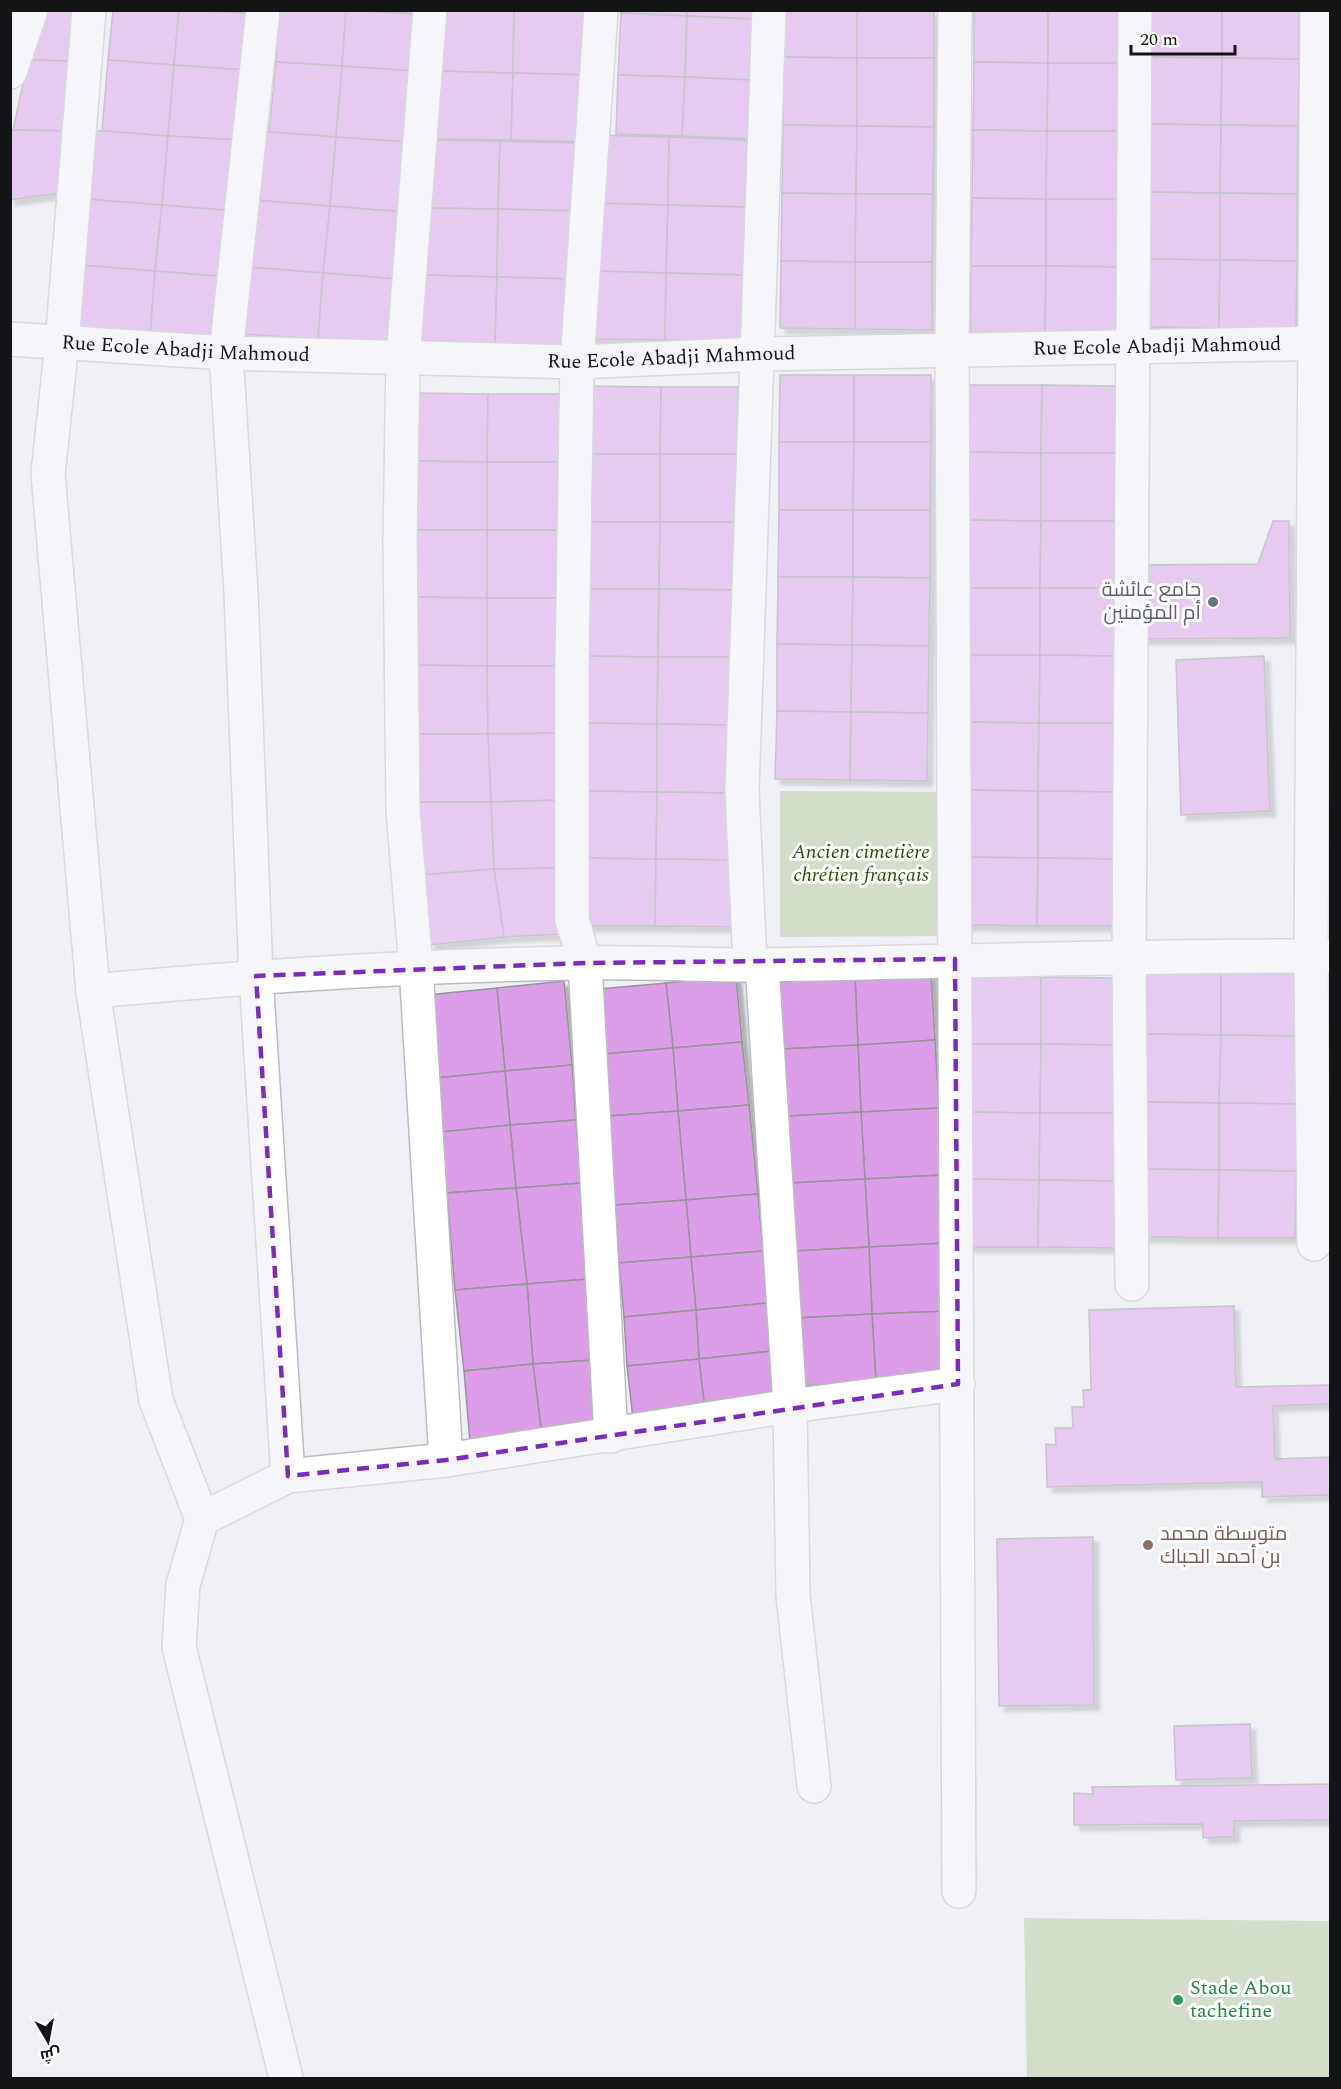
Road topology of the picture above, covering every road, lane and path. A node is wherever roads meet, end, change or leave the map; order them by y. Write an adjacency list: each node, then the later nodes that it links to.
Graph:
1 (31, 10): 10 (street)
2 (89, 10): 12 (street)
3 (263, 10): 16 (street)
4 (430, 10): 18 (street)
5 (601, 10): 19 (street)
6 (769, 10): 17 (street)
7 (955, 10): 15 (street)
8 (1135, 10): 14 (street)
9 (1317, 10): 13 (street)
10 (10, 72)
11 (10, 339): 12 (street, Rue Ecole Abadji Mahmoud)
12 (62, 343): 16 (street, Rue Ecole Abadji Mahmoud); 27 (street)
13 (1322, 343): 14 (street, Rue Ecole Abadji Mahmoud); 20 (street)
14 (1134, 348): 15 (street, Rue Ecole Abadji Mahmoud); 21 (street)
15 (952, 352): 17 (street, Rue Ecole Abadji Mahmoud); 22 (street)
16 (226, 353): 18 (street, Rue Ecole Abadji Mahmoud); 26 (street)
17 (759, 354): 19 (street, Rue Ecole Abadji Mahmoud); 24 (street)
18 (402, 358): 19 (street, Rue Ecole Abadji Mahmoud); 25 (street)
19 (577, 362): 23 (street)
20 (1321, 956): 21 (street); 28 (street)
21 (1129, 958): 22 (street); 29 (street)
22 (955, 959): 24 (street); 30 (street)
23 (585, 963): 24 (street); 25 (street); 32 (street)
24 (756, 965): 31 (street)
25 (416, 967): 26 (street); 33 (street)
26 (256, 976): 27 (street); 34 (street)
27 (93, 991): 35 (street)
28 (1314, 1244)
29 (1132, 1284)
30 (958, 1384): 31 (street); 37 (street)
31 (790, 1406): 32 (street); 36 (street)
32 (611, 1436): 33 (street)
33 (446, 1460): 34 (street)
34 (288, 1476): 35 (street)
35 (202, 1519): 38 (street)
36 (814, 1786)
37 (958, 1891)
38 (286, 2079)

